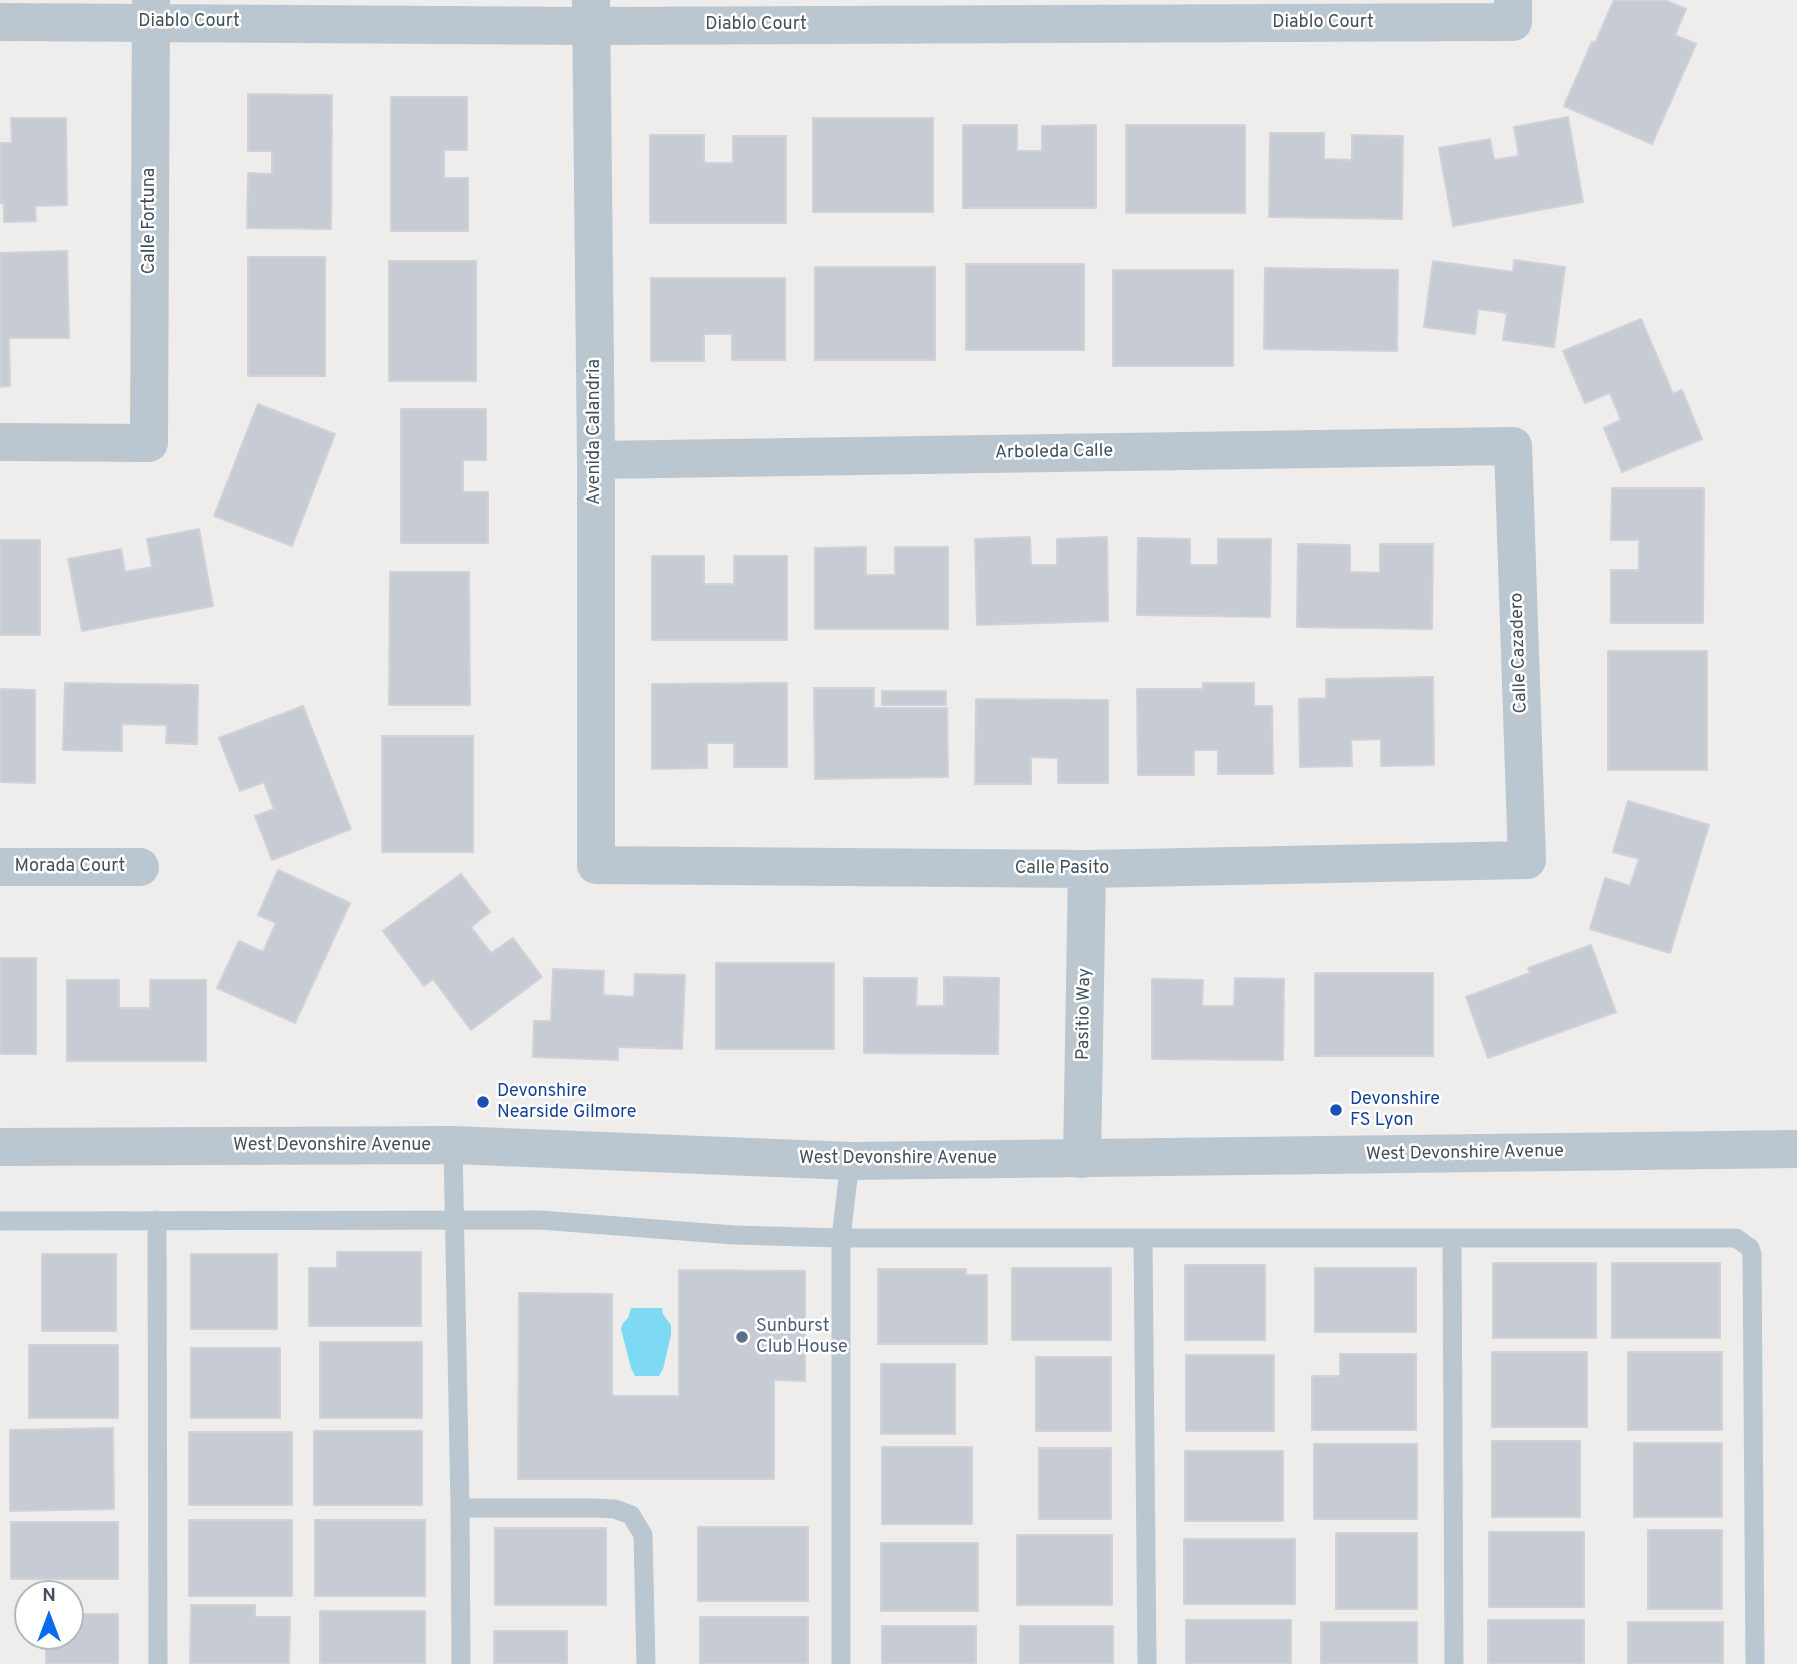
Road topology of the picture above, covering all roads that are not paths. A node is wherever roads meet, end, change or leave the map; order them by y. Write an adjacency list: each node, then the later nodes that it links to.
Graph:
1 (151, 11): 3 (street, Diablo Court); 4 (street, Diablo Court); 5 (street, Calle Fortuna)
2 (1513, 11): 3 (street, Diablo Court)
3 (591, 13): 7 (street, Avenida Calandria)
4 (0, 22)
5 (0, 442)
6 (1513, 446): 7 (street, Arboleda Calle); 8 (street, Calle Cazadero)
7 (596, 460): 9 (street, Avenida Calandria)
8 (1527, 860): 12 (street, Calle Pasito)
9 (596, 865): 12 (street, Calle Pasito)
10 (0, 867): 11 (street, Morada Court)
11 (140, 867)
12 (1087, 869): 16 (street, Pasitio Way)
13 (453, 1145): 14 (street, West Devonshire Avenue); 17 (street, West Devonshire Avenue); 20 (lane)
14 (0, 1147)
15 (1797, 1149): 16 (street, West Devonshire Avenue)
16 (1082, 1159): 17 (street, West Devonshire Avenue)
17 (850, 1161): 21 (lane)
18 (157, 1220): 19 (lane); 20 (lane); 25 (lane)
19 (0, 1221)
20 (455, 1221): 21 (lane); 24 (lane)
21 (841, 1238): 23 (lane); 28 (lane)
22 (1452, 1238): 23 (lane); 30 (lane); 31 (lane)
23 (1143, 1239): 29 (lane)
24 (460, 1508): 26 (lane); 27 (lane)
25 (158, 1664)
26 (461, 1664)
27 (646, 1664)
28 (841, 1664)
29 (1147, 1664)
30 (1454, 1664)
31 (1755, 1664)

